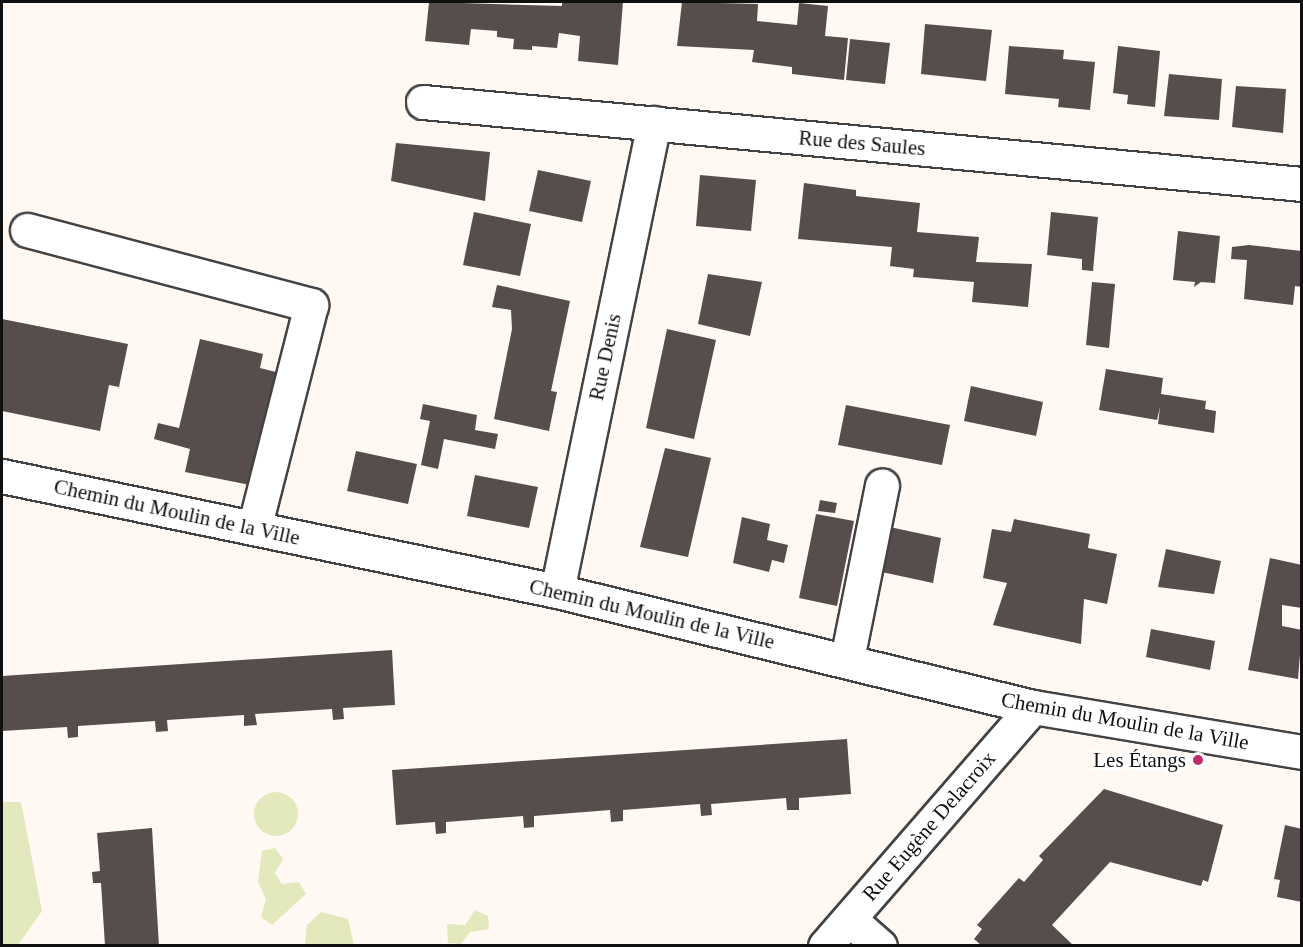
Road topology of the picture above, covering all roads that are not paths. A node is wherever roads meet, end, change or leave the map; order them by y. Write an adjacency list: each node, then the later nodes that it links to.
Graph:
1 (423, 102): 2 (street, Rue des Saules)
2 (654, 123): 3 (street, Rue des Saules); 8 (street, Rue Denis)
3 (1302, 184)
4 (27, 230): 7 (street)
5 (2, 476): 7 (street, Chemin du Moulin de la Ville)
6 (882, 485): 9 (street)
7 (254, 528): 8 (street, Chemin du Moulin de la Ville)
8 (557, 591): 9 (street, Chemin du Moulin de la Ville)
9 (847, 659): 10 (street, Chemin du Moulin de la Ville)
10 (1033, 707): 11 (street, Chemin du Moulin de la Ville); 12 (street, Rue Eugène Delacroix)
11 (1302, 752)
12 (849, 919): 13 (street, Rue Eugène Delacroix); 14 (street)
13 (825, 945)
14 (880, 945)

